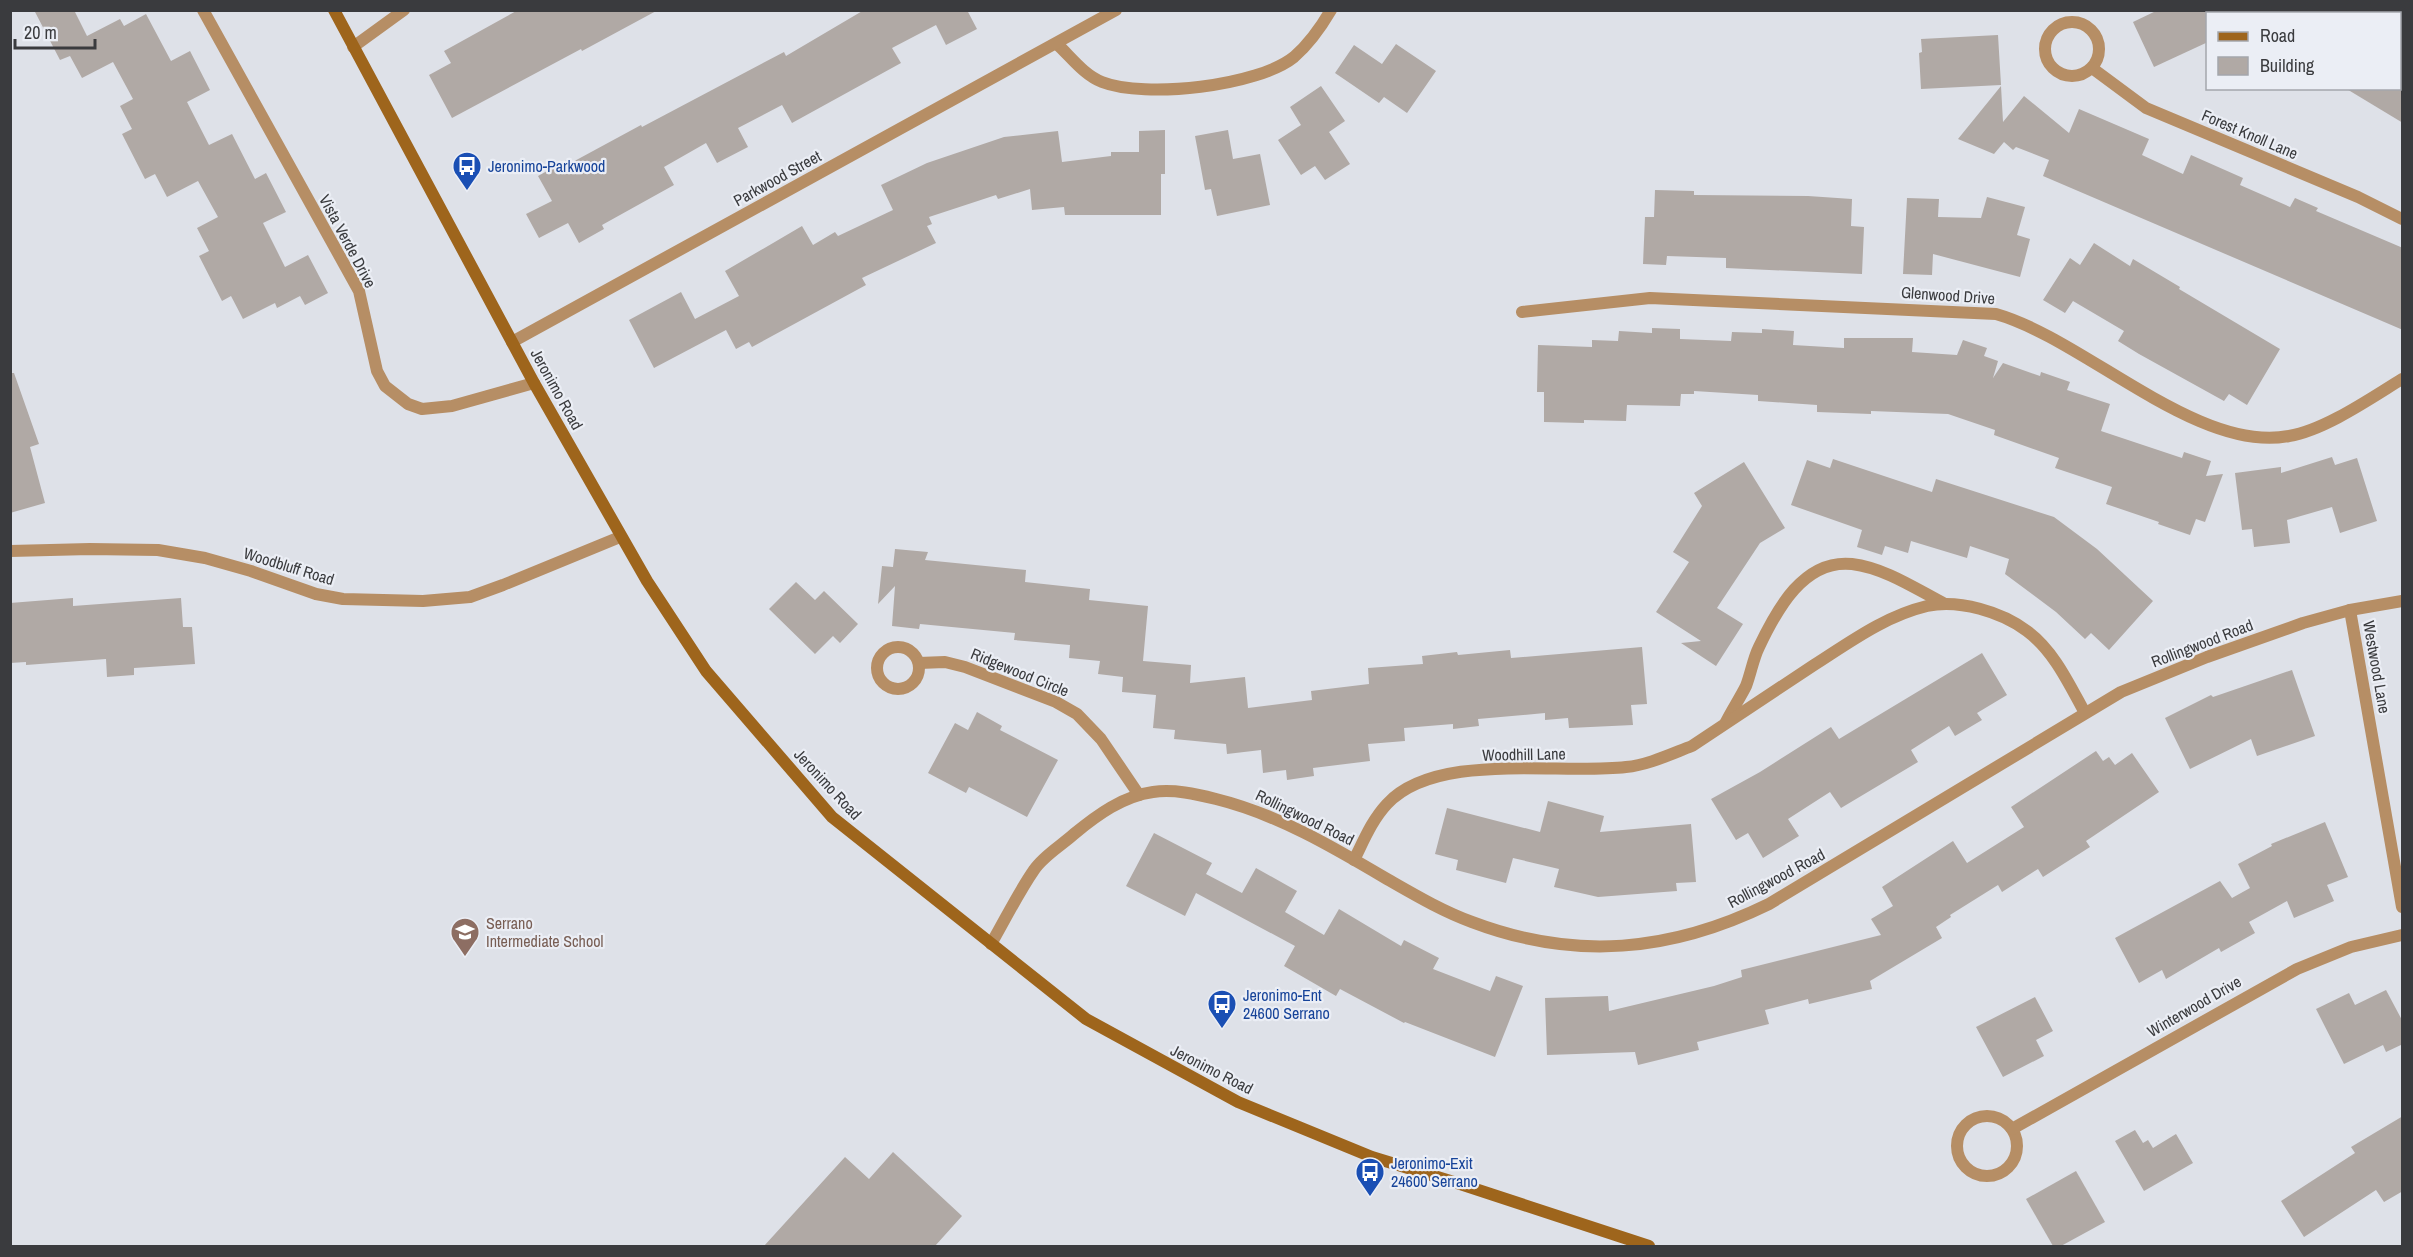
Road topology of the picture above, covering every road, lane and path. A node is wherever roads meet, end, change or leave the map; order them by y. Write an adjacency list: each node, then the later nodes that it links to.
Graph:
1 (203, 10): 13 (street, Vista Verde Drive)
2 (334, 10): 7 (main road, Jeronimo Road)
3 (404, 10): 7 (street)
4 (1116, 10): 6 (street, Parkwood Street)
5 (1331, 10): 6 (street)
6 (1057, 44): 11 (street, Parkwood Street)
7 (352, 47): 11 (main road, Jeronimo Road)
8 (2092, 68): 8 (street); 9 (street, Forest Knoll Lane)
9 (2403, 219)
10 (1522, 312): 12 (street, Glenwood Drive)
11 (512, 342): 13 (main road, Jeronimo Road)
12 (2403, 379)
13 (534, 383): 14 (main road, Jeronimo Road)
14 (620, 537): 15 (street, Woodbluff Road); 26 (main road, Jeronimo Road)
15 (10, 551)
16 (2403, 601): 18 (street, Rollingwood Road)
17 (1946, 605): 20 (street, Woodhill Lane); 21 (street, Woodhill Lane); 21 (street, Woodhill Lane)
18 (2350, 610): 20 (street, Rollingwood Road); 24 (street, Westwood Lane)
19 (919, 663): 22 (street, Ridgewood Circle)
20 (2085, 713): 23 (street, Rollingwood Road)
21 (1725, 723): 23 (street, Woodhill Lane)
22 (1139, 795): 23 (street, Rollingwood Road); 26 (street, Rollingwood Road)
23 (1354, 860)
24 (2403, 907)
25 (2403, 935): 27 (street, Winterwood Drive)
26 (991, 945): 28 (main road, Jeronimo Road)
27 (2012, 1128): 27 (street)
28 (1649, 1246)

